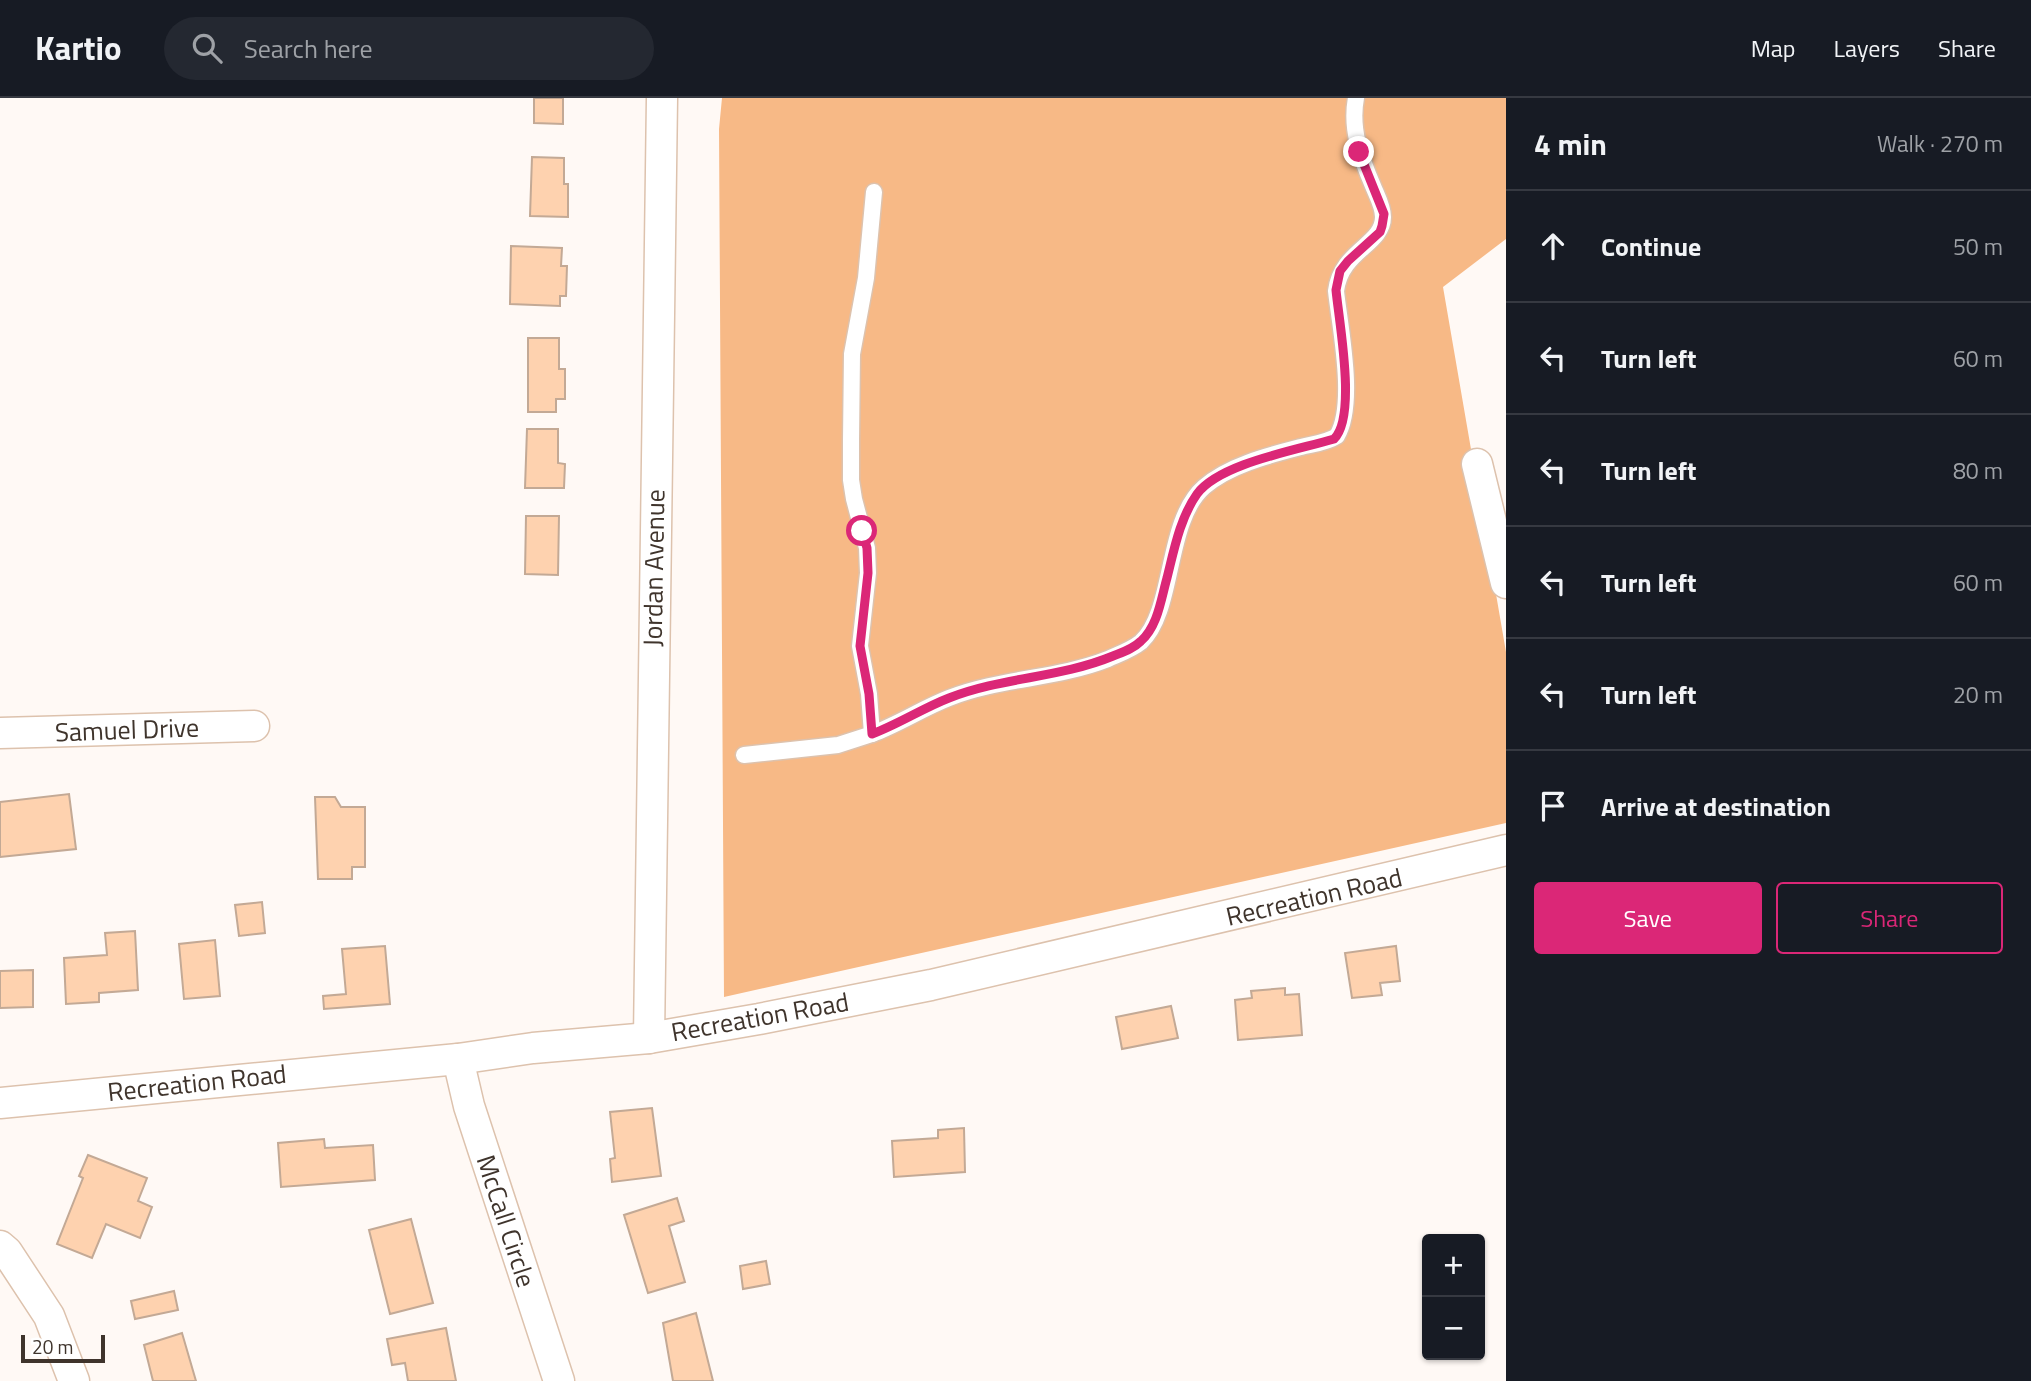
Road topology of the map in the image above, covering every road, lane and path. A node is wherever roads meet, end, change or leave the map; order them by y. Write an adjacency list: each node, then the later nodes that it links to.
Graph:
1 (662, 98): 11 (street, Jordan Avenue)
2 (1356, 98): 8 (lane)
3 (874, 192): 8 (lane)
4 (1477, 464): 5 (street)
5 (1506, 583)
6 (254, 726): 7 (street, Samuel Drive)
7 (0, 733)
8 (872, 734): 9 (lane)
9 (744, 755)
10 (1506, 850): 11 (street, Recreation Road)
11 (649, 1038): 12 (street, Recreation Road)
12 (458, 1059): 13 (street, Recreation Road); 16 (street, McCall Circle)
13 (0, 1103)
14 (0, 1246): 15 (street)
15 (74, 1381)
16 (558, 1381)

